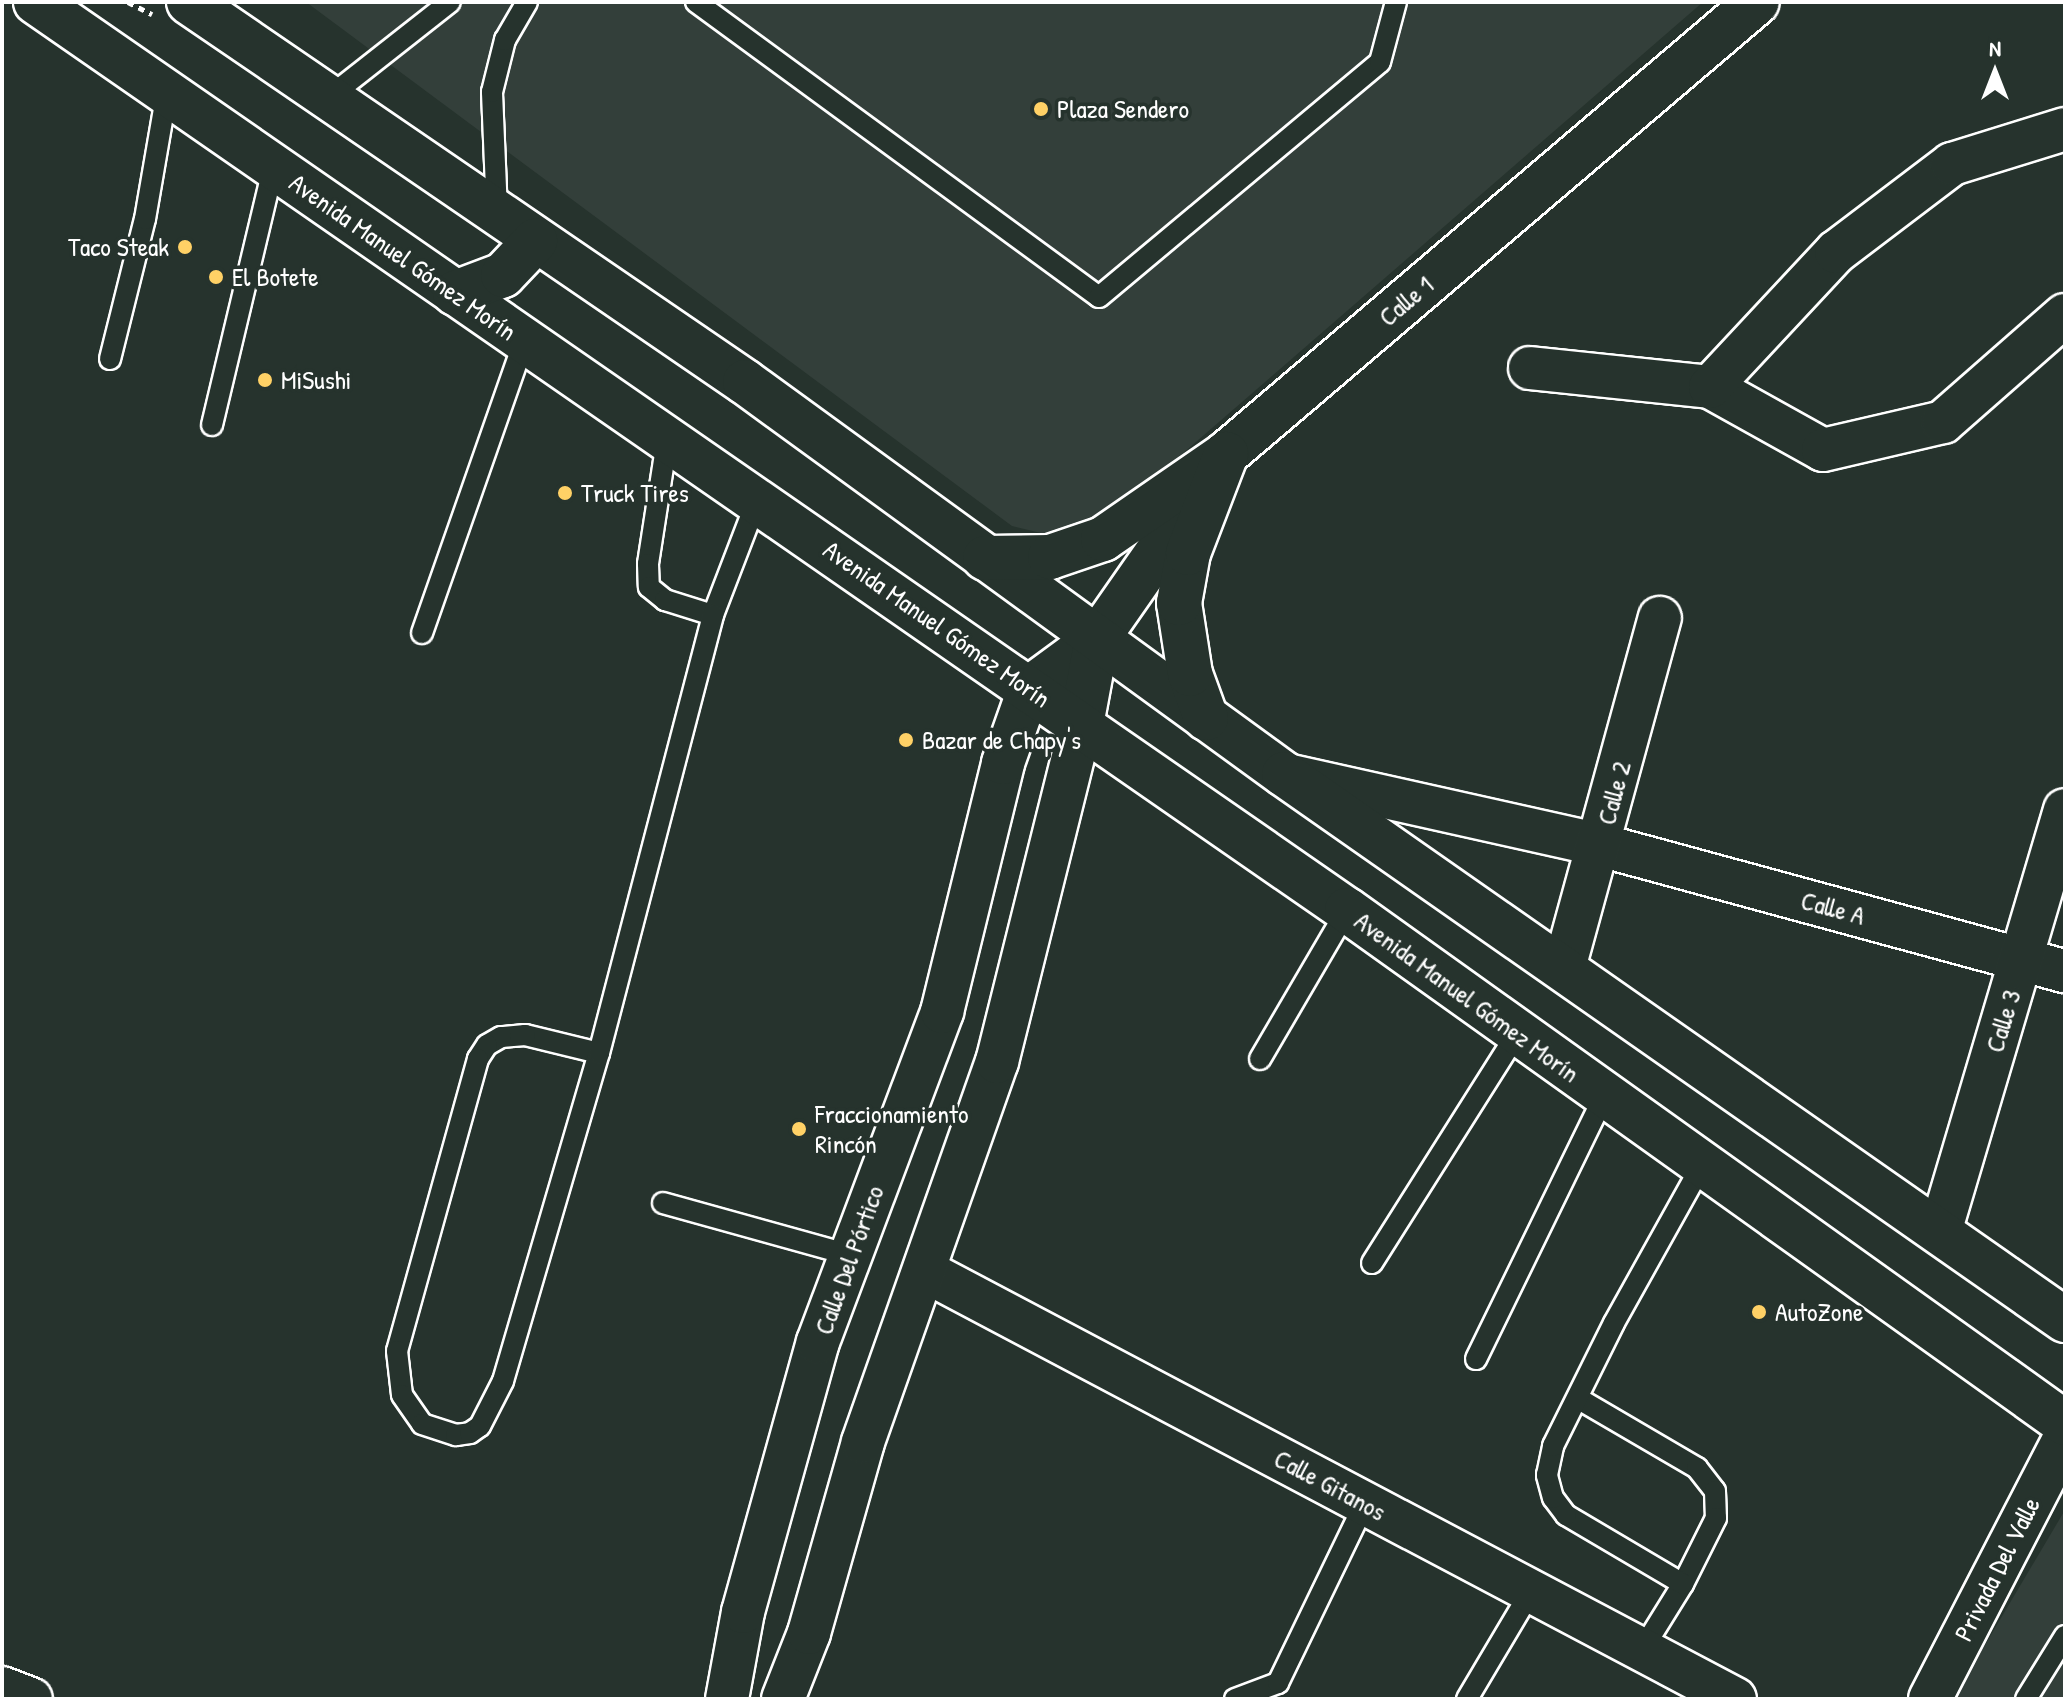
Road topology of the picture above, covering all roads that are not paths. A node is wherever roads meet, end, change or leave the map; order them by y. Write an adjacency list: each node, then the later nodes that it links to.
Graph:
1 (36, 2): 8 (main road, Avenida Manuel Gómez Morín)
2 (189, 2): 9 (main road)
3 (450, 2): 9 (lane)
4 (527, 2): 12 (lane)
5 (696, 2): 6 (lane)
6 (1396, 2)
7 (1757, 2): 22 (main road, Calle 1)
8 (167, 91): 11 (main road, Avenida Manuel Gómez Morín); 17 (lane)
9 (328, 98): 12 (main road)
10 (2065, 129): 19 (street)
11 (274, 165): 14 (main road, Avenida Manuel Gómez Morín); 20 (lane)
12 (497, 216): 13 (main road)
13 (535, 241): 14 (main road); 24 (main road)
14 (455, 293): 16 (main road, Avenida Manuel Gómez Morín)
15 (2065, 315): 19 (street)
16 (524, 342): 21 (main road, Avenida Manuel Gómez Morín); 27 (lane)
17 (110, 359)
18 (1530, 368): 19 (street)
19 (1710, 387)
20 (212, 425)
21 (667, 441): 23 (main road, Avenida Manuel Gómez Morín); 25 (lane)
22 (1226, 454): 24 (main road); 28 (main road, Calle 1); 30 (main road)
23 (758, 498): 25 (lane); 29 (main road, Avenida Manuel Gómez Morín)
24 (985, 558): 28 (main road)
25 (713, 615): 40 (lane)
26 (1660, 618): 34 (street, Calle 2)
27 (422, 633)
28 (1097, 639): 29 (main road, Calle 1); 30 (main road); 31 (main road, Calle 1)
29 (1029, 689): 31 (main road, Avenida Manuel Gómez Morín); 46 (street, Calle Del Pórtico)
30 (1206, 718): 32 (main road)
31 (1081, 725): 35 (main road, Avenida Manuel Gómez Morín); 48 (street)
32 (1284, 774): 34 (street, Calle A); 37 (main road)
33 (2065, 810): 36 (street, Calle 3)
34 (1600, 845): 36 (street, Calle A); 37 (street, Calle 2)
35 (1347, 910): 39 (main road, Avenida Manuel Gómez Morín); 41 (lane)
36 (2022, 959): 38 (street, Calle A); 45 (street, Calle 3)
37 (1564, 968): 45 (main road)
38 (2065, 971)
39 (1518, 1032): 42 (main road, Avenida Manuel Gómez Morín); 47 (lane)
40 (599, 1053): 40 (lane)
41 (1260, 1059)
42 (1604, 1096): 43 (main road, Avenida Manuel Gómez Morín); 50 (lane)
43 (1702, 1165): 51 (lane); 52 (main road, Avenida Manuel Gómez Morín)
44 (663, 1203): 46 (lane)
45 (1940, 1232): 49 (main road)
46 (851, 1255): 61 (street, Calle Del Pórtico)
47 (1372, 1263)
48 (925, 1271): 54 (street, Calle Gitanos); 62 (street)
49 (2065, 1320)
50 (1476, 1359)
51 (1579, 1399): 55 (lane); 55 (lane)
52 (2065, 1423)
53 (2065, 1438): 66 (street, Privada Del Valle)
54 (1365, 1503): 56 (street, Calle Gitanos); 63 (lane)
55 (1683, 1584): 58 (lane)
56 (1531, 1591): 58 (street, Calle Gitanos); 64 (lane)
57 (2065, 1636): 67 (lane)
58 (1642, 1650): 65 (street, Calle Gitanos)
59 (2, 1688): 60 (street)
60 (31, 1699)
61 (727, 1699)
62 (783, 1699)
63 (1235, 1699)
64 (1467, 1699)
65 (1735, 1699)
66 (1930, 1699)
67 (2026, 1699)

